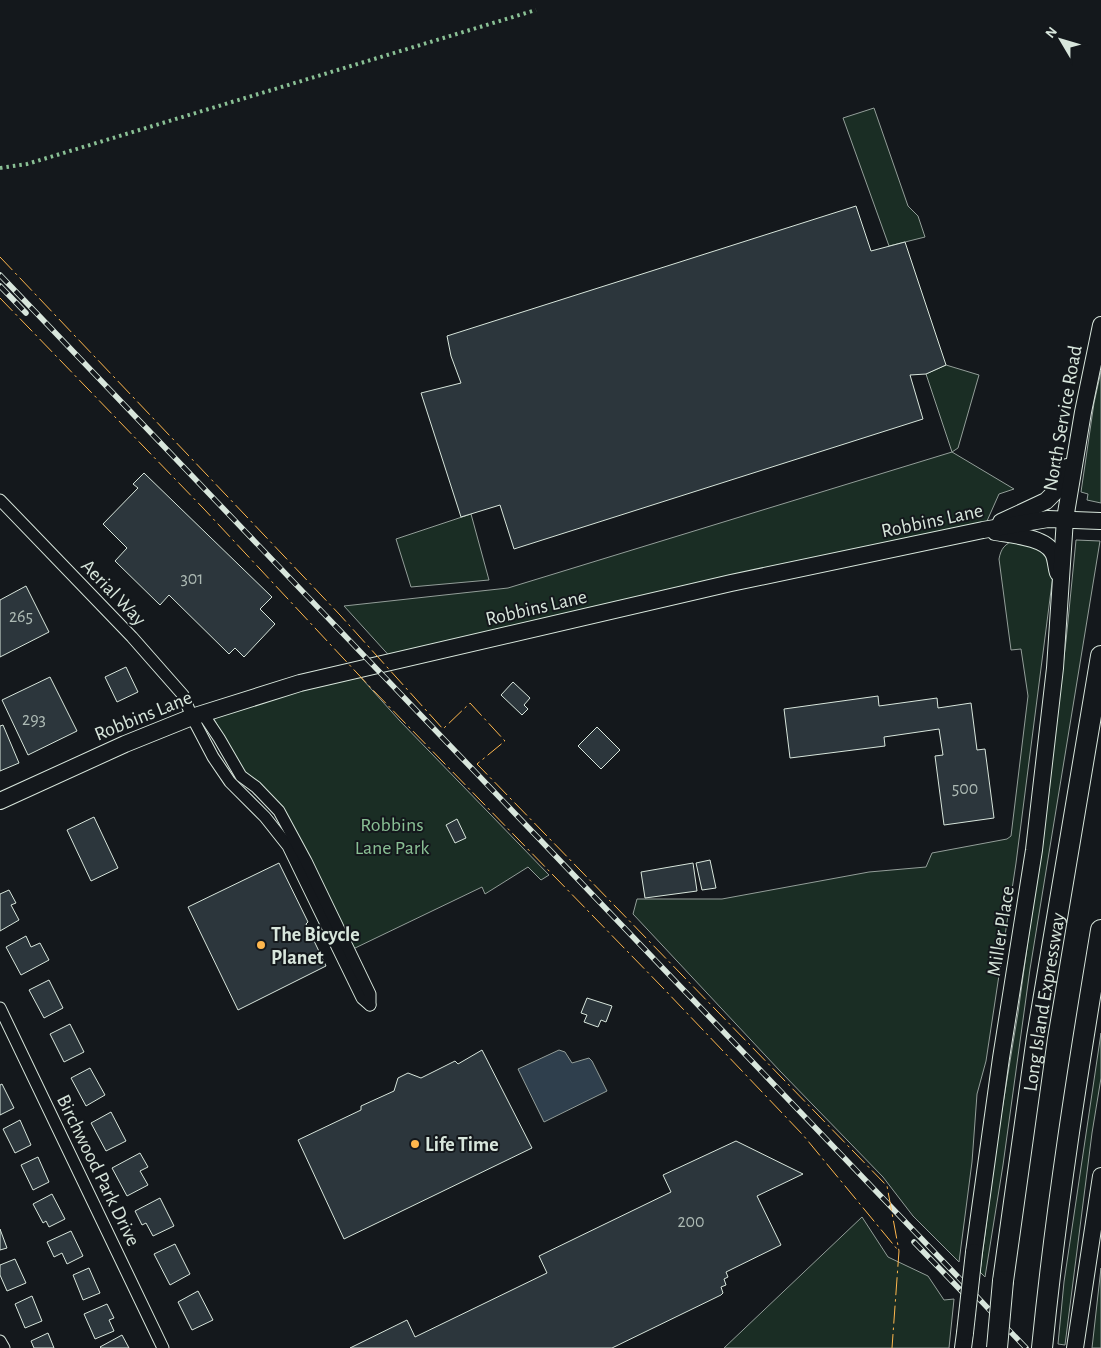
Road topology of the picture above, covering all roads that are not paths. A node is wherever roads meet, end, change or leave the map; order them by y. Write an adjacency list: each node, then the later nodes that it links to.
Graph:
1 (1101, 325): 2 (street, North Service Road)
2 (1084, 412): 4 (street, North Service Road); 6 (street)
3 (0, 500): 9 (street, Aerial Way)
4 (1065, 519): 5 (street, Robbins Lane); 6 (street, Robbins Lane); 7 (street, Miller Place)
5 (1100, 522)
6 (983, 530): 7 (street); 9 (street, Robbins Lane)
7 (1058, 622): 14 (street, Miller Place, bridge)
8 (1101, 656): 19 (highway, Long Island Expressway, bridge)
9 (197, 716): 9 (street); 10 (street, Robbins Lane)
10 (0, 801)
11 (1101, 930): 20 (highway)
12 (0, 1008): 18 (street, Birchwood Park Drive)
13 (1101, 1176): 16 (street)
14 (964, 1340)
15 (0, 1341): 17 (street)
16 (1076, 1344)
17 (4, 1348)
18 (163, 1348)
19 (996, 1348)
20 (1042, 1348)

